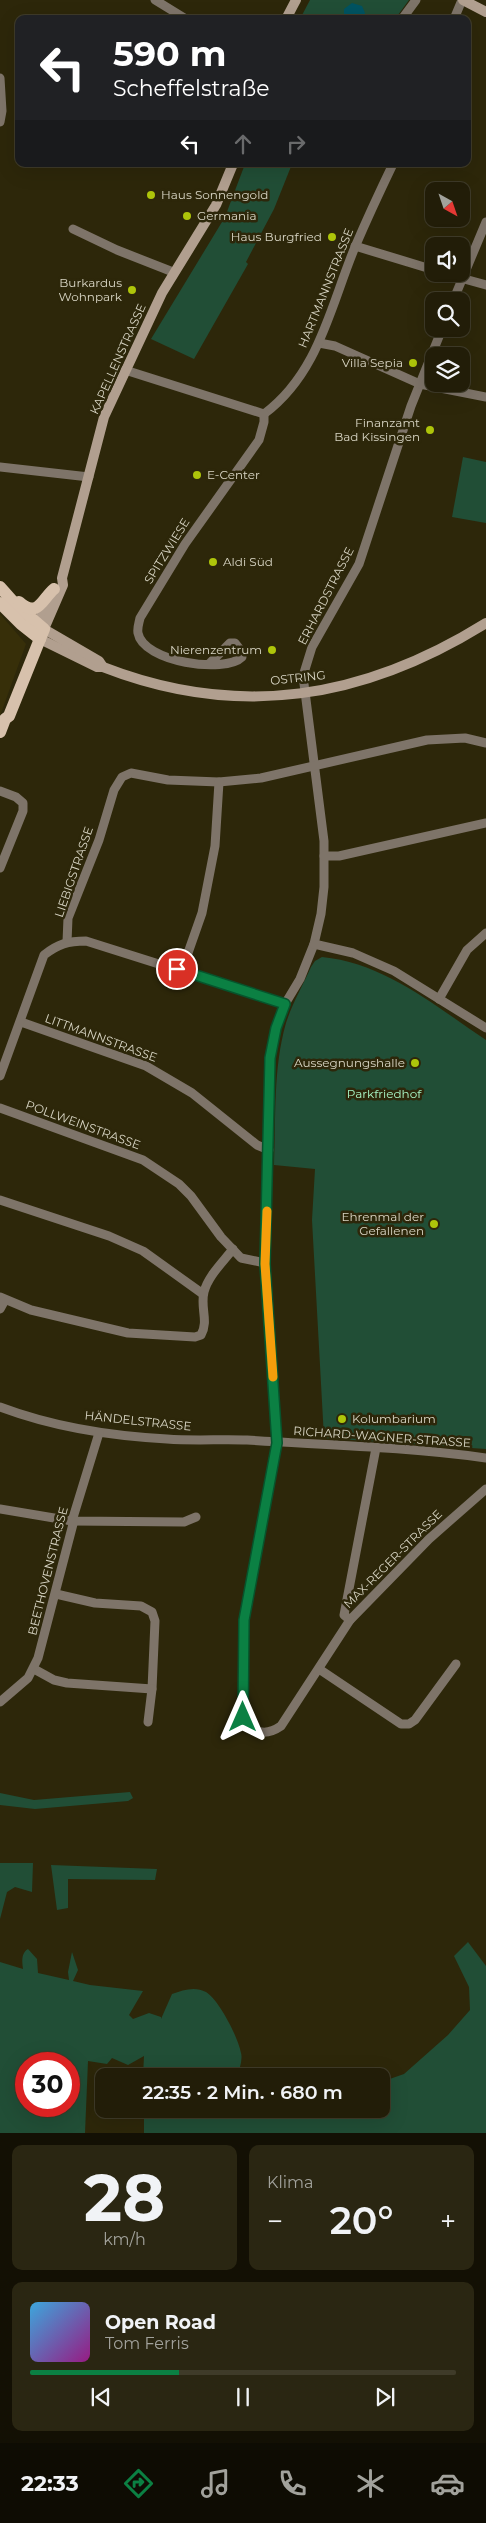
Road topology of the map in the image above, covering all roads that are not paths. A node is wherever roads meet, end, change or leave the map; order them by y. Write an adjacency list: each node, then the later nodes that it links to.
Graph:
1 (155, 0): 6 (street)
2 (296, 0): 7 (street)
3 (416, 0): 8 (street)
4 (463, 0): 5 (street); 9 (street)
5 (486, 12)
6 (179, 15)
7 (288, 15)
8 (405, 15)
9 (456, 15)
10 (0, 78): 11 (street)
11 (0, 122)
12 (232, 167): 19 (street, KAPELLENSTRASSE)
13 (392, 167): 16 (street, HARTMANNSTRASSE)
14 (486, 222): 17 (street)
15 (73, 230): 19 (street)
16 (355, 246): 18 (street); 23 (street, HARTMANNSTRASSE)
17 (470, 260)
18 (425, 267)
19 (173, 272): 24 (street, KAPELLENSTRASSE)
20 (470, 281): 21 (street)
21 (486, 285)
22 (439, 337): 25 (street, ERHARDSTRASSE)
23 (319, 343): 25 (street); 27 (street, HARTMANNSTRASSE)
24 (125, 370): 27 (street); 29 (street, KAPELLENSTRASSE)
25 (420, 384): 26 (street); 37 (street, ERHARDSTRASSE)
26 (486, 397)
27 (264, 414): 36 (street, SPITZWIESE)
28 (0, 467): 29 (street)
29 (89, 477): 30 (street, KAPELLENSTRASSE)
30 (62, 578): 32 (street, KAPELLENSTRASSE); 35 (street, KAPELLENSTRASSE)
31 (0, 586): 32 (main road); 35 (main road, OSTRING)
32 (54, 589): 35 (street, KAPELLENSTRASSE)
33 (0, 603): 35 (main road, OSTRING)
34 (486, 623): 37 (street, OSTRING)
35 (39, 632): 37 (street, OSTRING); 38 (main road)
36 (210, 663)
37 (304, 694): 40 (street, ERHARDSTRASSE)
38 (2, 726)
39 (486, 743): 40 (street)
40 (316, 766): 41 (street); 44 (street, ERHARDSTRASSE)
41 (219, 782): 47 (street, LIEBIGSTRASSE); 49 (street)
42 (0, 791): 45 (street)
43 (486, 823): 44 (street)
44 (324, 856): 48 (street, ERHARDSTRASSE)
45 (0, 868)
46 (486, 933): 50 (street)
47 (67, 942): 49 (street); 52 (street)
48 (314, 944): 50 (street); 51 (street, ERHARDSTRASSE)
49 (182, 970): 51 (street)
50 (439, 998): 53 (street)
51 (285, 1004): 56 (street, ERHARDSTRASSE)
52 (20, 1022): 54 (street); 56 (street, LITTMANNSTRASSE)
53 (486, 1028)
54 (0, 1076)
55 (0, 1108): 58 (street, POLLWEINSTRASSE)
56 (269, 1150): 59 (street, ERHARDSTRASSE)
57 (0, 1200): 60 (street)
58 (233, 1249): 59 (street, POLLWEINSTRASSE); 60 (street)
59 (265, 1264): 65 (street, ERHARDSTRASSE)
60 (203, 1294): 61 (street)
61 (2, 1299): 62 (street)
62 (0, 1310)
63 (0, 1407): 64 (street, HÄNDELSTRASSE)
64 (99, 1433): 65 (street, HÄNDELSTRASSE); 71 (street, BEETHOVENSTRASSE)
65 (277, 1443): 66 (street, RICHARD-WAGNER-STRASSE); 80 (street, ERHARDSTRASSE)
66 (376, 1448): 67 (street, RICHARD-WAGNER-STRASSE); 73 (street)
67 (486, 1458)
68 (486, 1489): 73 (street, MAX-REGER-STRASSE)
69 (0, 1508): 71 (street)
70 (196, 1517): 71 (street)
71 (72, 1520): 72 (street, BEETHOVENSTRASSE)
72 (56, 1594): 75 (street, BEETHOVENSTRASSE); 77 (street)
73 (350, 1620): 76 (street, MAX-REGER-STRASSE)
74 (456, 1664): 76 (street)
75 (34, 1669): 77 (street); 78 (street, BEETHOVENSTRASSE)
76 (319, 1669): 80 (street, MAX-REGER-STRASSE)
77 (152, 1689): 79 (street)
78 (0, 1702)
79 (148, 1722)
80 (249, 1728)

